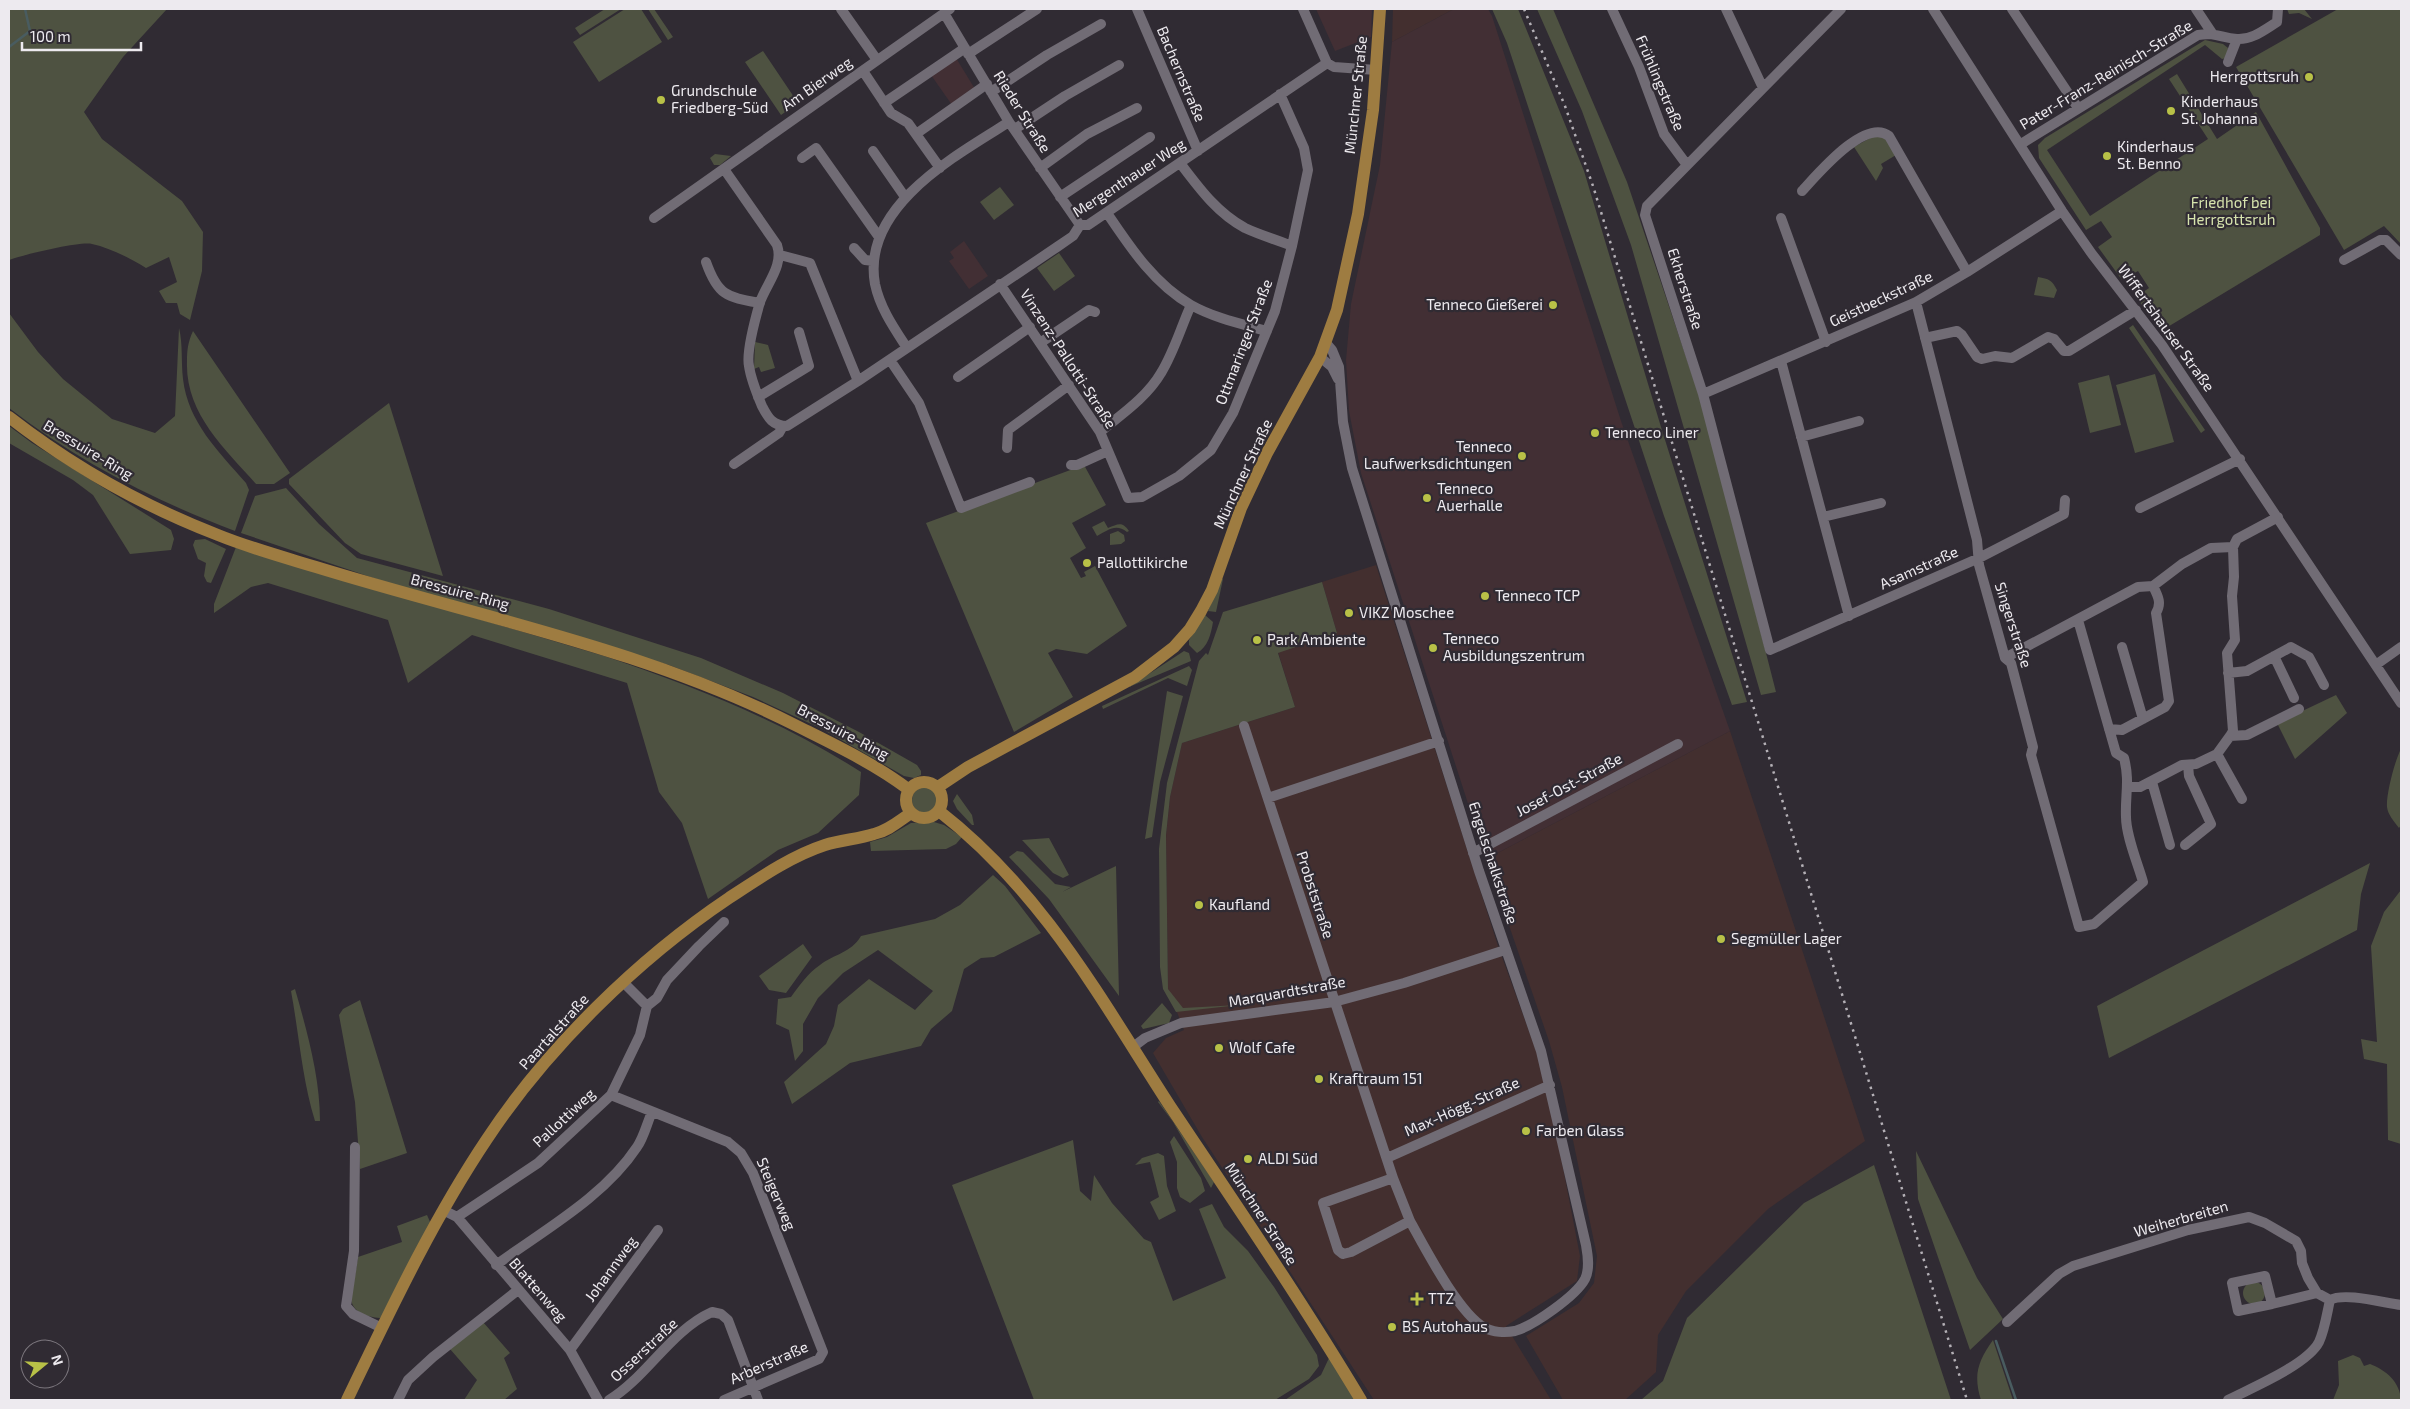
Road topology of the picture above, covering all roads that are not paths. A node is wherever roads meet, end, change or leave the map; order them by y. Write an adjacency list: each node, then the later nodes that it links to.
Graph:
1 (841, 9): 18 (street)
2 (1037, 9): 17 (street)
3 (1137, 9): 35 (street, Bachernstraße)
4 (1303, 9): 20 (street)
5 (1380, 9): 22 (main road, Münchner Straße)
6 (1612, 9): 38 (street, Frühlingstraße)
7 (1726, 9): 25 (street)
8 (1841, 9): 25 (street, Ekherstraße)
9 (1933, 9): 33 (street, Wiffertshauser Straße)
10 (2012, 9): 29 (street)
11 (2196, 9): 15 (street)
12 (2278, 9): 16 (street)
13 (947, 11): 17 (street, Rieder Straße); 18 (street, Am Bierweg)
14 (1101, 24): 24 (street)
15 (2212, 33): 16 (street, Pater-Franz-Reinisch-Straße); 29 (street, Pater-Franz-Reinisch-Straße)
16 (2237, 39): 19 (street)
17 (966, 51): 24 (street, Rieder Straße); 27 (street)
18 (877, 60): 23 (street, Am Bierweg)
19 (2228, 62)
20 (1326, 63): 22 (street); 26 (street, Mergenthauer Weg)
21 (1119, 66): 30 (street)
22 (1376, 70): 71 (main road, Münchner Straße)
23 (863, 71): 27 (street); 41 (street, Am Bierweg)
24 (989, 88): 30 (street, Rieder Straße); 31 (street)
25 (1763, 88): 38 (street, Ekherstraße)
26 (1280, 94): 35 (street, Mergenthauer Weg); 51 (street, Ottmaringer Straße)
27 (884, 103): 31 (street)
28 (1137, 108): 40 (street)
29 (2078, 108): 33 (street, Pater-Franz-Reinisch-Straße)
30 (1012, 126): 39 (street); 40 (street, Rieder Straße)
31 (916, 134): 39 (street)
32 (1150, 137): 44 (street)
33 (2021, 144): 45 (street, Wiffertshauser Straße)
34 (873, 151): 43 (street)
35 (1198, 151): 37 (street, Mergenthauer Weg)
36 (802, 158): 50 (street)
37 (1180, 163): 46 (street, Mergenthauer Weg); 51 (street)
38 (1687, 165): 80 (street, Ekherstraße)
39 (940, 168): 43 (street)
40 (1040, 168): 44 (street, Rieder Straße)
41 (724, 169): 47 (street, Am Bierweg); 53 (street)
42 (1802, 191): 58 (street)
43 (906, 197): 50 (street)
44 (1060, 197): 49 (street, Rieder Straße)
45 (2062, 211): 58 (street, Geistbeckstraße); 63 (street, Wiffertshauser Straße)
46 (1107, 213): 49 (street, Mergenthauer Weg); 62 (street)
47 (654, 218)
48 (1781, 218): 69 (street)
49 (1080, 225): 59 (street, Mergenthauer Weg)
50 (879, 237): 56 (street)
51 (1292, 246): 66 (street, Ottmaringer Straße)
52 (854, 248): 56 (street)
53 (780, 254): 61 (street); 78 (street)
54 (2401, 255): 55 (street)
55 (2344, 260)
56 (874, 261): 72 (street)
57 (706, 262): 61 (street)
58 (1967, 272): 60 (street, Geistbeckstraße)
59 (1000, 284): 65 (street, Vinzenz-Pallotti-Straße); 72 (street, Mergenthauer Weg)
60 (1916, 302): 68 (street, Singerstraße); 69 (street, Geistbeckstraße)
61 (760, 303): 81 (street)
62 (1191, 305): 66 (street); 85 (street)
63 (2136, 310): 68 (street); 89 (street, Wiffertshauser Straße)
64 (1095, 312): 70 (street)
65 (1030, 327): 70 (street, Vinzenz-Pallotti-Straße); 76 (street)
66 (1267, 331): 93 (street, Ottmaringer Straße)
67 (799, 332): 81 (street)
68 (1925, 338): 100 (street, Singerstraße)
69 (1826, 342): 75 (street, Geistbeckstraße)
70 (1040, 343): 79 (street, Vinzenz-Pallotti-Straße)
71 (1326, 344): 73 (main road, Münchner Straße); 77 (street, Engelschalkstraße)
72 (906, 348): 74 (street, Mergenthauer Weg)
73 (1320, 357): 77 (street, Engelschalkstraße); 125 (main road, Münchner Straße)
74 (890, 360): 78 (street, Mergenthauer Weg); 92 (street)
75 (1781, 361): 80 (street, Geistbeckstraße); 86 (street)
76 (958, 377)
77 (1338, 380): 119 (street, Engelschalkstraße)
78 (858, 382): 84 (street, Mergenthauer Weg)
79 (1069, 386): 85 (street, Vinzenz-Pallotti-Straße); 87 (street)
80 (1703, 394): 106 (street, Ekherstraße)
81 (758, 397): 84 (street)
82 (9, 416): 126 (main road, Bressuire-Ring)
83 (1859, 421): 86 (street)
84 (785, 426): 90 (street, Mergenthauer Weg)
85 (1100, 432): 88 (street, Vinzenz-Pallotti-Straße)
86 (1801, 437): 97 (street)
87 (1008, 448)
88 (1108, 451): 91 (street, Vinzenz-Pallotti-Straße); 93 (street, Vinzenz-Pallotti-Straße)
89 (2240, 460): 96 (street); 98 (street, Wiffertshauser Straße)
90 (734, 464)
91 (1071, 465)
92 (1030, 482)
93 (1133, 499)
94 (2065, 500): 100 (street, Asamstraße)
95 (1881, 503): 97 (street)
96 (2140, 508)
97 (1823, 517): 102 (street)
98 (2278, 517): 99 (street); 109 (street, Wiffertshauser Straße)
99 (2233, 547): 101 (street); 110 (street)
100 (1980, 558): 102 (street, Asamstraße); 108 (street, Singerstraße)
101 (2153, 586): 103 (street); 115 (street)
102 (1849, 616): 106 (street, Asamstraße)
103 (2078, 620): 108 (street); 117 (street)
104 (2122, 647): 115 (street)
105 (2401, 647): 109 (street)
106 (1770, 650)
107 (2274, 656): 110 (street); 111 (street); 112 (street)
108 (2005, 658): 124 (street, Singerstraße)
109 (2377, 664): 113 (street, Wiffertshauser Straße)
110 (2228, 673): 118 (street)
111 (2324, 685)
112 (2294, 698)
113 (2401, 703)
114 (2298, 709): 118 (street)
115 (2143, 719): 117 (street)
116 (1244, 726): 127 (street, Probststraße)
117 (2109, 730): 124 (street)
118 (2230, 736): 121 (street)
119 (1438, 741): 127 (street); 133 (street, Engelschalkstraße)
120 (1678, 744): 133 (street, Josef-Ost-Straße)
121 (2217, 754): 122 (street); 128 (street)
122 (2188, 765): 123 (street); 132 (street)
123 (2152, 782): 124 (street); 131 (street)
124 (2128, 786)
125 (938, 787): 126 (main road); 129 (main road)
126 (908, 789): 130 (main road)
127 (1268, 798): 137 (street, Probststraße)
128 (2242, 799)
129 (939, 811): 130 (main road); 139 (main road)
130 (911, 813): 136 (main road, Paartalstraße)
131 (2170, 845)
132 (2185, 845)
133 (1474, 853): 135 (street, Engelschalkstraße)
134 (724, 922): 138 (street, Pallottiweg)
135 (1505, 950): 137 (street, Marquardtstraße); 140 (street, Engelschalkstraße)
136 (623, 982): 138 (street); 146 (main road, Paartalstraße)
137 (1334, 1002): 139 (street, Marquardtstraße); 144 (street, Probststraße)
138 (647, 1006): 141 (street, Pallottiweg)
139 (1133, 1047): 168 (main road, Münchner Straße)
140 (1550, 1085): 144 (street, Max-Högg-Straße); 158 (street, Engelschalkstraße)
141 (611, 1095): 142 (street, Steigerweg); 147 (street, Pallottiweg)
142 (652, 1112): 150 (street); 160 (street, Steigerweg)
143 (356, 1147): 157 (street)
144 (1386, 1158): 145 (street, Probststraße)
145 (1393, 1178): 148 (street, Probststraße); 148 (street)
146 (443, 1210): 147 (street, Blattenweg); 157 (main road, Paartalstraße)
147 (457, 1217): 150 (street, Blattenweg)
148 (1410, 1221): 158 (street, Probststraße)
149 (658, 1230): 159 (street, Johannweg)
150 (496, 1265): 151 (street, Blattenweg)
151 (518, 1290): 159 (street, Blattenweg); 163 (street)
152 (2317, 1293): 153 (street); 154 (street); 156 (street, Weiherbreiten)
153 (2330, 1300): 155 (street); 169 (street)
154 (2272, 1304): 154 (street)
155 (2401, 1305)
156 (2007, 1322)
157 (382, 1328): 162 (main road, Paartalstraße)
158 (1521, 1328)
159 (570, 1350): 164 (street, Blattenweg)
160 (823, 1352): 161 (street, Arberstraße)
161 (752, 1386): 165 (street, Osserstraße); 166 (street, Arberstraße); 167 (street, Osserstraße)
162 (347, 1400)
163 (398, 1400)
164 (598, 1400)
165 (609, 1400)
166 (724, 1400)
167 (758, 1400)
168 (1361, 1400)
169 (2228, 1400)

